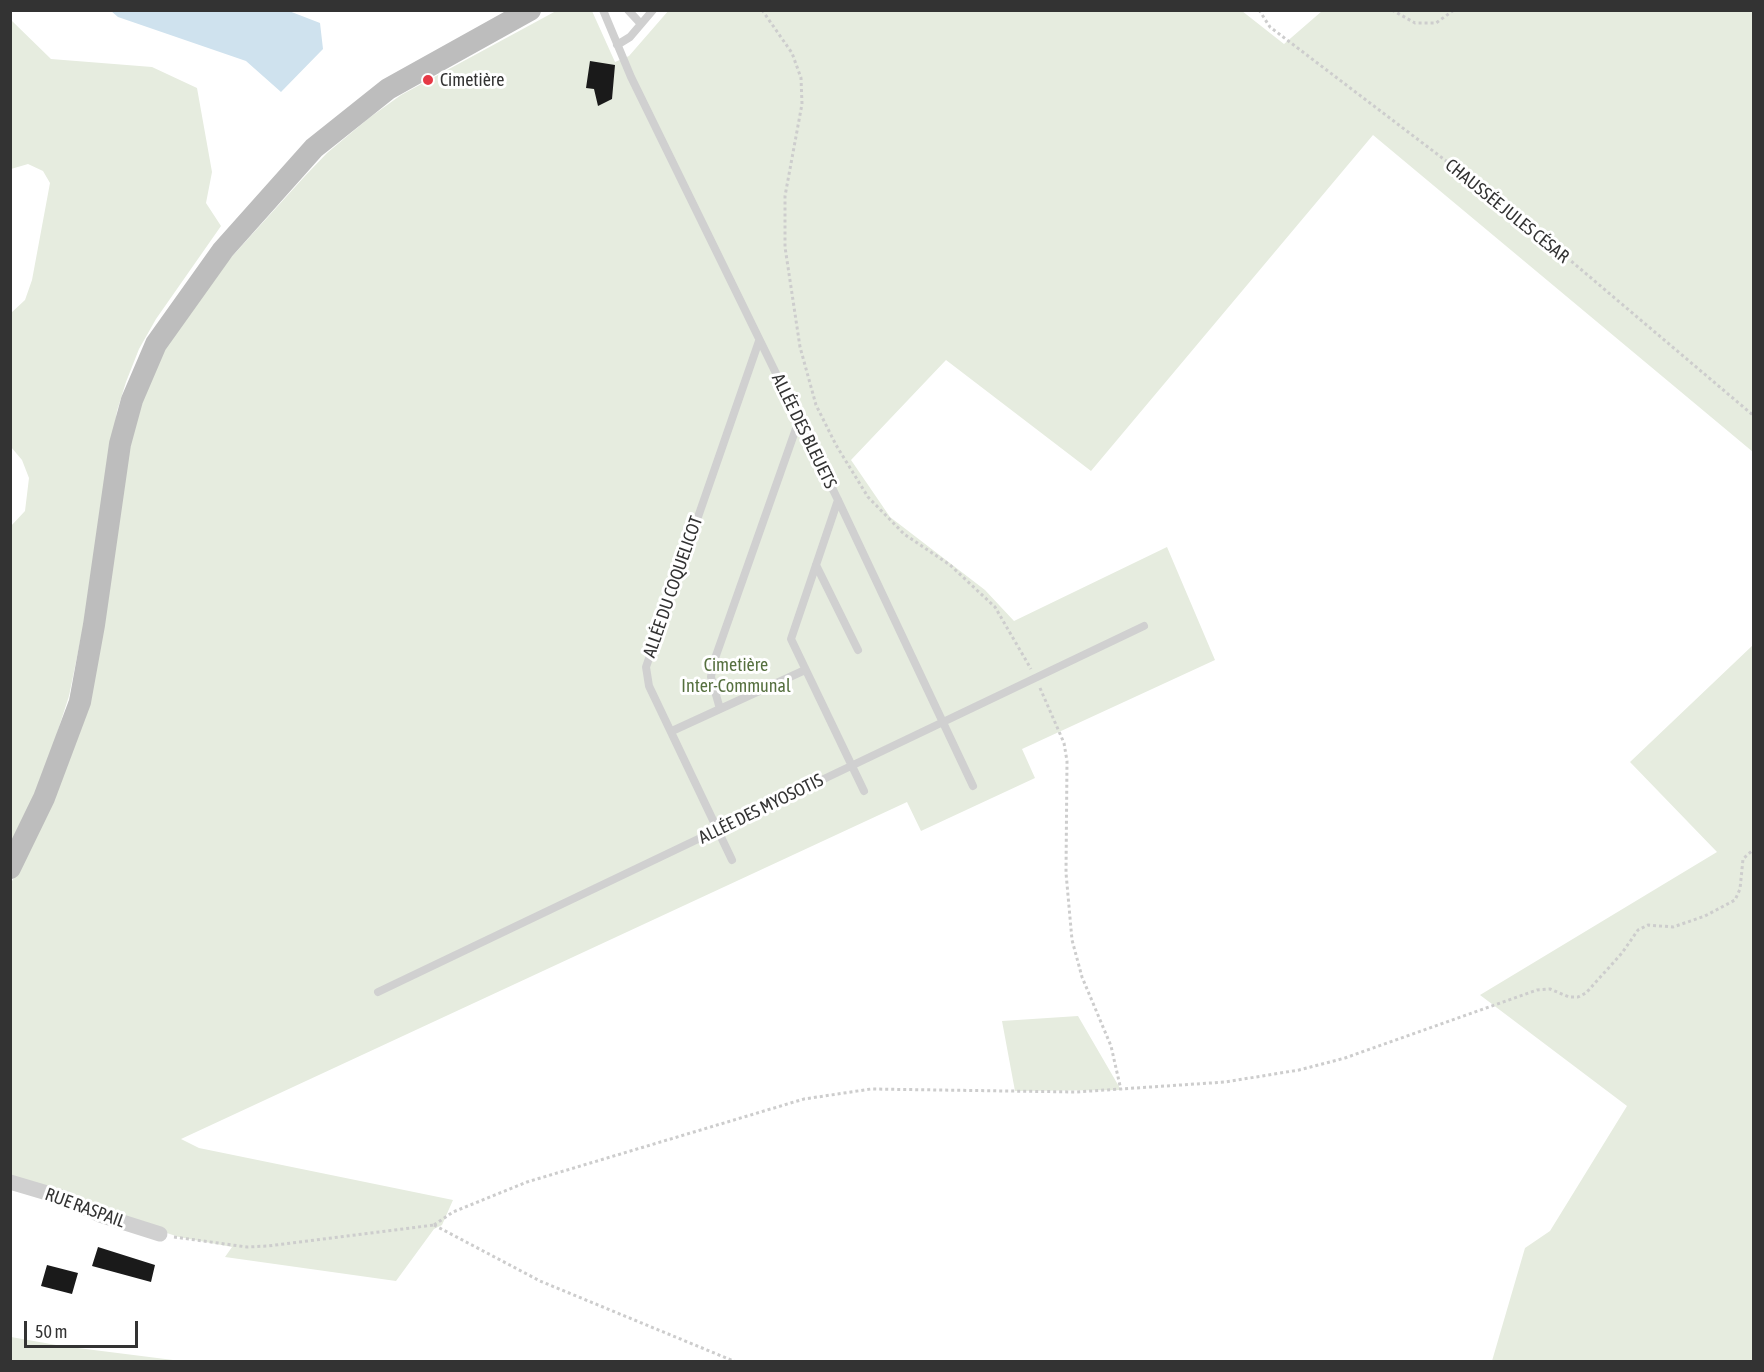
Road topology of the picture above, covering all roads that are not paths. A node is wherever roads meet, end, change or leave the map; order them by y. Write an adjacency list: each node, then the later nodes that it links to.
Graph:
1 (530, 10): 22 (main road)
2 (603, 10): 6 (lane, ALLÉE DES BLEUETS)
3 (628, 10): 5 (lane)
4 (652, 10): 5 (lane)
5 (641, 24): 6 (lane)
6 (617, 45): 7 (lane, ALLÉE DES BLEUETS)
7 (759, 341): 8 (lane, ALLÉE DES BLEUETS); 16 (lane, ALLÉE DU COQUELICOT)
8 (798, 420): 9 (lane, ALLÉE DES BLEUETS); 14 (lane)
9 (838, 500): 10 (lane); 15 (lane, ALLÉE DES BLEUETS)
10 (816, 565): 12 (lane); 13 (lane)
11 (1144, 626): 15 (lane, ALLÉE DES MYOSOTIS)
12 (858, 650)
13 (805, 670): 14 (lane); 17 (lane)
14 (720, 709): 16 (lane)
15 (943, 720): 17 (lane, ALLÉE DES MYOSOTIS); 18 (lane, ALLÉE DES BLEUETS)
16 (672, 731): 20 (lane, ALLÉE DU COQUELICOT)
17 (852, 766): 19 (lane); 20 (lane, ALLÉE DES MYOSOTIS)
18 (973, 786)
19 (864, 791)
20 (717, 830): 21 (lane, ALLÉE DU COQUELICOT); 23 (lane, ALLÉE DES MYOSOTIS)
21 (732, 860)
22 (10, 868)
23 (378, 992)
24 (10, 1182): 25 (street, RUE RASPAIL)
25 (160, 1234)

